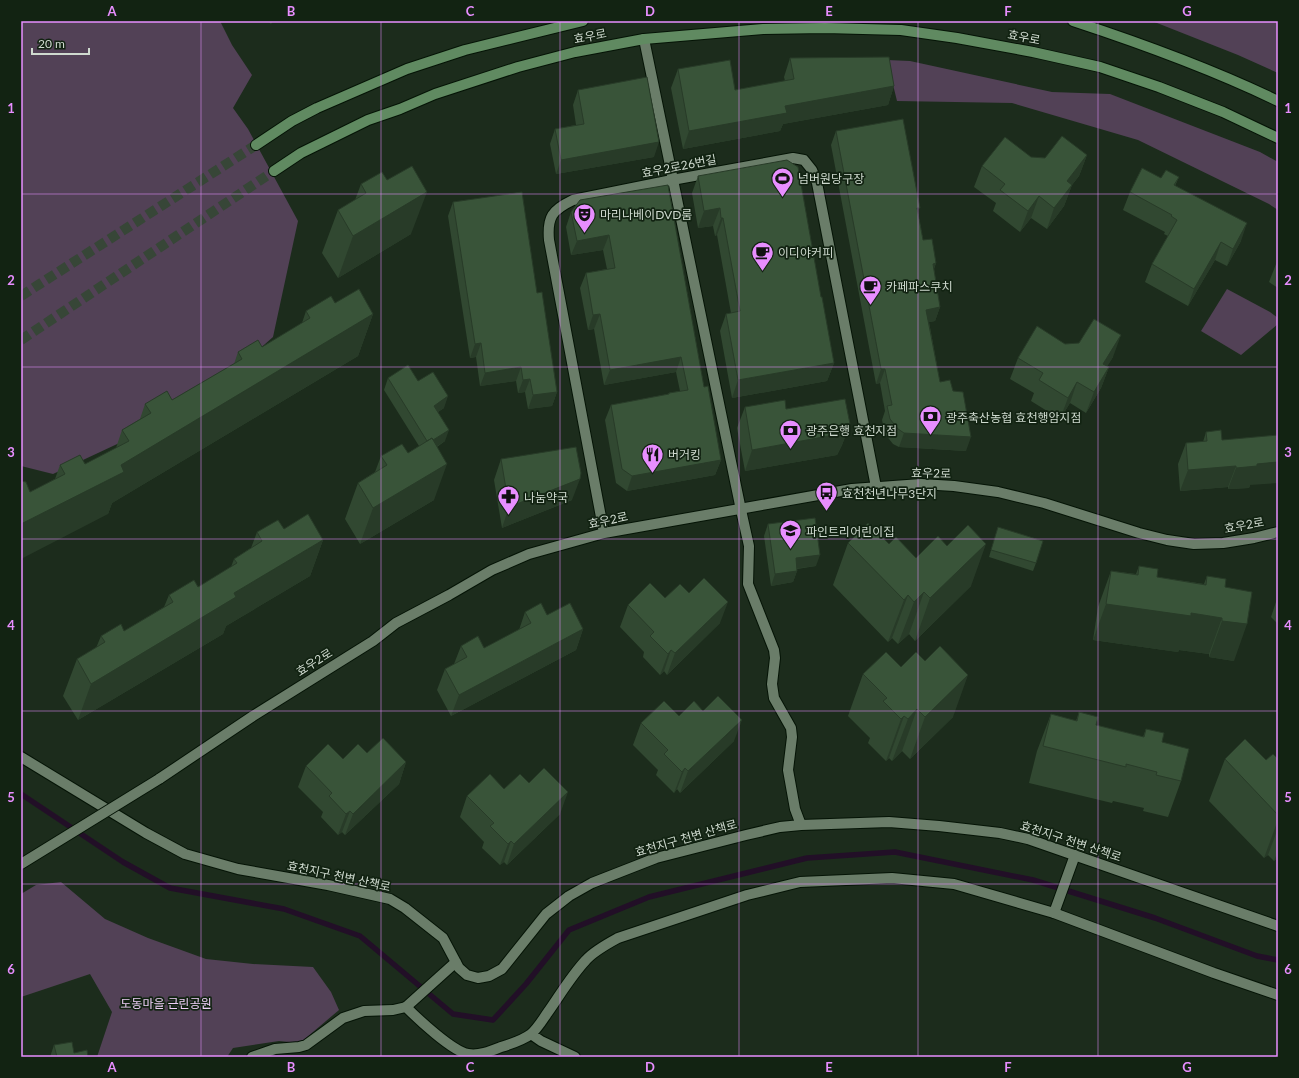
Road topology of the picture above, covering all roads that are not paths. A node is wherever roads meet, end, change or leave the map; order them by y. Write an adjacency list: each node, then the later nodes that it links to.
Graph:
1 (583, 21): 6 (main road, 효우로)
2 (1073, 21): 4 (main road)
3 (644, 39): 5 (main road, 효우로); 7 (main road, 효우로); 8 (street)
4 (1278, 101)
5 (1278, 138)
6 (256, 145)
7 (274, 171)
8 (672, 180): 9 (street, 효우2로26번길); 10 (street); 12 (street, 효우2로26번길)
9 (876, 487): 10 (street, 효우2로); 11 (street, 효우2로)
10 (741, 510): 12 (street, 효우2로); 14 (street)
11 (1278, 532)
12 (604, 533): 16 (street, 효우2로, bridge)
13 (21, 757): 19 (street, 효천지구 천변 산책로)
14 (801, 825): 15 (street, 효천지구 천변 산책로); 19 (street, 효천지구 천변 산책로)
15 (1075, 855): 17 (street); 18 (street, 효천지구 천변 산책로)
16 (21, 864)
17 (1054, 913): 20 (street); 22 (street)
18 (1278, 926)
19 (456, 962): 21 (street)
20 (1278, 995)
21 (406, 1007): 22 (street); 23 (street)
22 (531, 1034): 24 (street)
23 (252, 1057)
24 (575, 1057)

